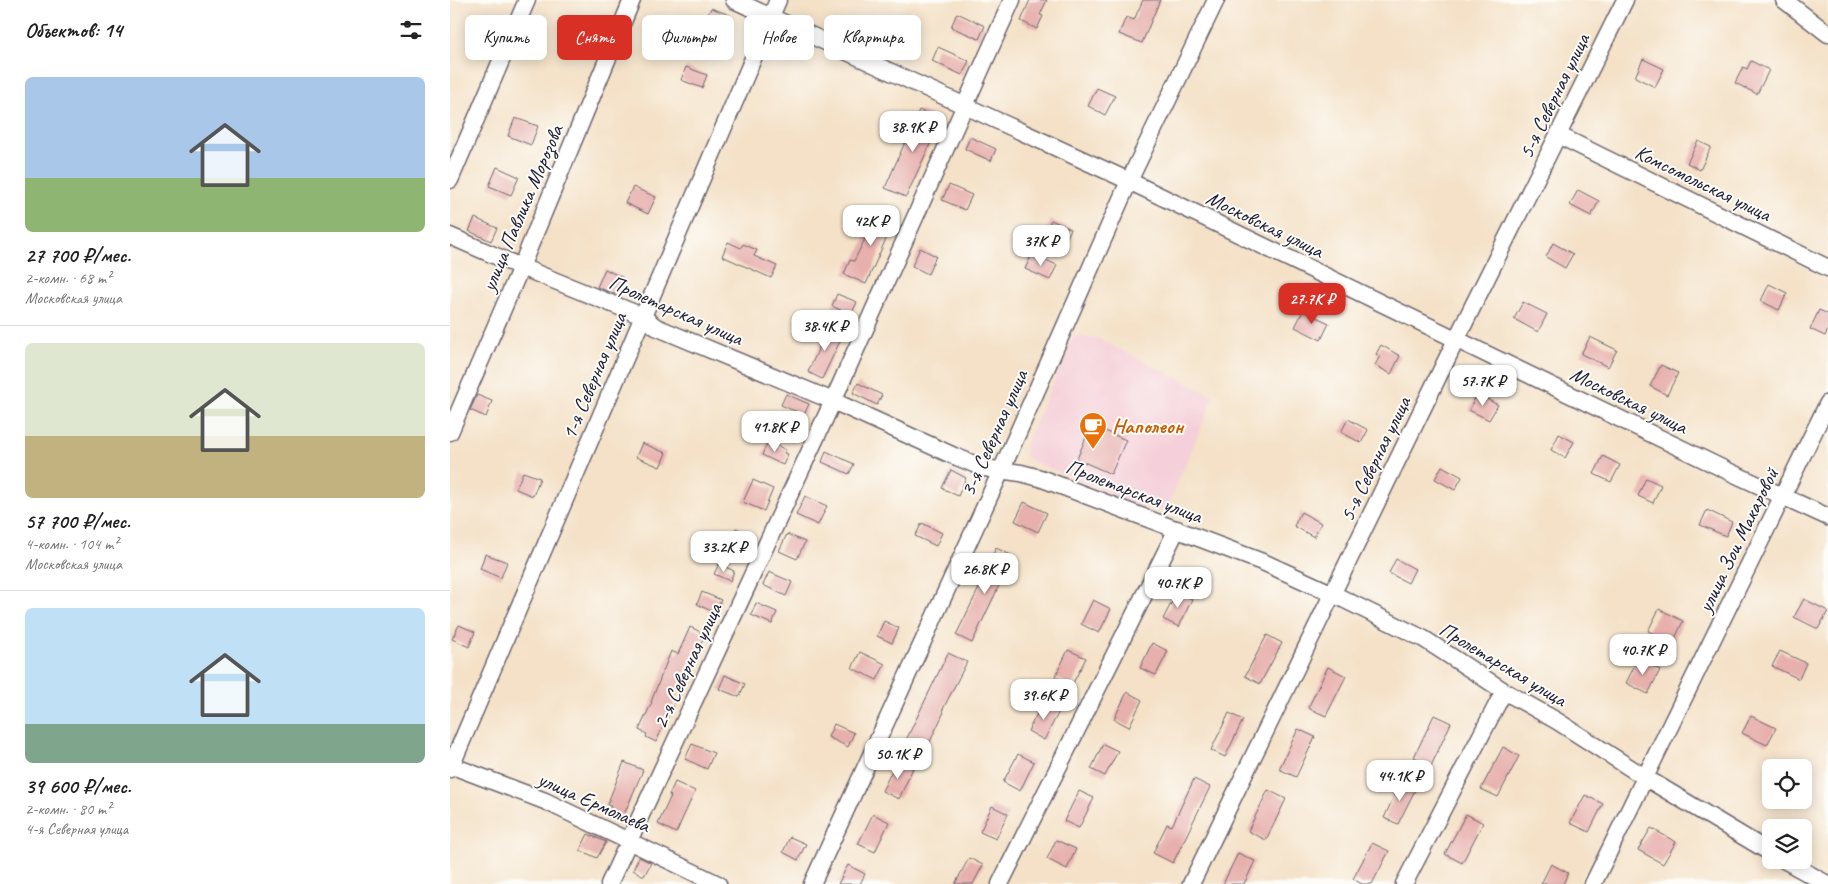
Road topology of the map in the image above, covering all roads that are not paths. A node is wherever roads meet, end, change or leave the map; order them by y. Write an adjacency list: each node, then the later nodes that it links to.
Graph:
1 (527, 0): 16 (street)
2 (632, 0): 19 (street, улица Павлика Морозова)
3 (734, 0): 9 (street, Московская улица)
4 (778, 0): 10 (street, 1-я Северная улица)
5 (1012, 0): 14 (street, 2-я Северная улица)
6 (1216, 0): 17 (street, 3-я Северная улица)
7 (1625, 0): 15 (street, 5-я Северная улица)
8 (1784, 0): 11 (street)
9 (767, 15)
10 (772, 15)
11 (1828, 34)
12 (814, 37): 14 (street, Московская улица)
13 (752, 60): 21 (street, 1-я Северная улица)
14 (965, 107): 17 (street, Московская улица); 23 (street, 2-я Северная улица)
15 (1558, 135): 20 (street, Комсомольская улица); 22 (street, 5-я Северная улица)
16 (450, 180)
17 (1129, 181): 22 (street, Московская улица); 26 (street, 3-я Северная улица)
18 (450, 236): 19 (street, Пролетарская улица)
19 (521, 268): 21 (street, Пролетарская улица); 25 (street, улица Павлика Морозова)
20 (1828, 268)
21 (642, 316): 23 (street, Пролетарская улица); 32 (street, 1-я Северная улица)
22 (1456, 340): 27 (street, Московская улица); 30 (street, 5-я Северная улица)
23 (833, 401): 26 (street, Пролетарская улица); 34 (street, 2-я Северная улица)
24 (1828, 403): 27 (street, улица Зои Макаровой)
25 (450, 432)
26 (1001, 471): 29 (street, Пролетарская улица); 39 (street, 3-я Северная улица)
27 (1782, 496): 28 (street, Московская улица); 33 (street, улица Зои Макаровой)
28 (1828, 518)
29 (1177, 529): 30 (street, Пролетарская улица); 40 (street)
30 (1333, 594): 31 (street, Пролетарская улица); 41 (street, 5-я Северная улица)
31 (1504, 691): 33 (street, Пролетарская улица); 42 (street)
32 (450, 766): 34 (street, улица Ермолаева)
33 (1646, 778): 35 (street, Пролетарская улица); 43 (street, улица Зои Макаровой)
34 (629, 840): 37 (street, 2-я Северная улица); 38 (street, улица Ермолаева)
35 (1762, 848)
36 (1800, 869): 44 (street)
37 (609, 884)
38 (718, 884)
39 (812, 884)
40 (1000, 884)
41 (1191, 884)
42 (1404, 884)
43 (1593, 884)
44 (1827, 884)

